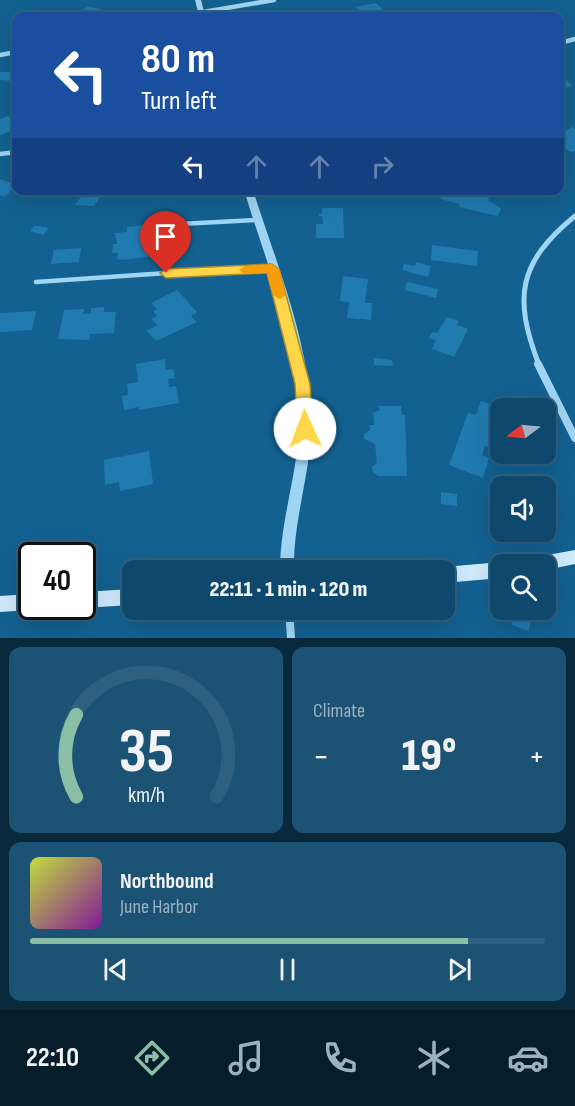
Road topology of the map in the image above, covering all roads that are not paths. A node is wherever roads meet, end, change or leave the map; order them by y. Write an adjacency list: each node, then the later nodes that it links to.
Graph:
1 (274, 0): 2 (street)
2 (216, 12)
3 (250, 195): 5 (street)
4 (575, 216): 9 (street)
5 (257, 220): 6 (street); 7 (lane)
6 (272, 269): 7 (lane); 11 (street)
7 (166, 273): 8 (lane)
8 (36, 282)
9 (575, 438)
10 (575, 557): 12 (main road)
11 (286, 560)
12 (556, 560)
13 (490, 571): 14 (main road)
14 (455, 574)
15 (122, 598): 16 (main road)
16 (96, 599)
17 (18, 603): 18 (main road)
18 (0, 604)
19 (290, 620): 20 (street)
20 (291, 638)

